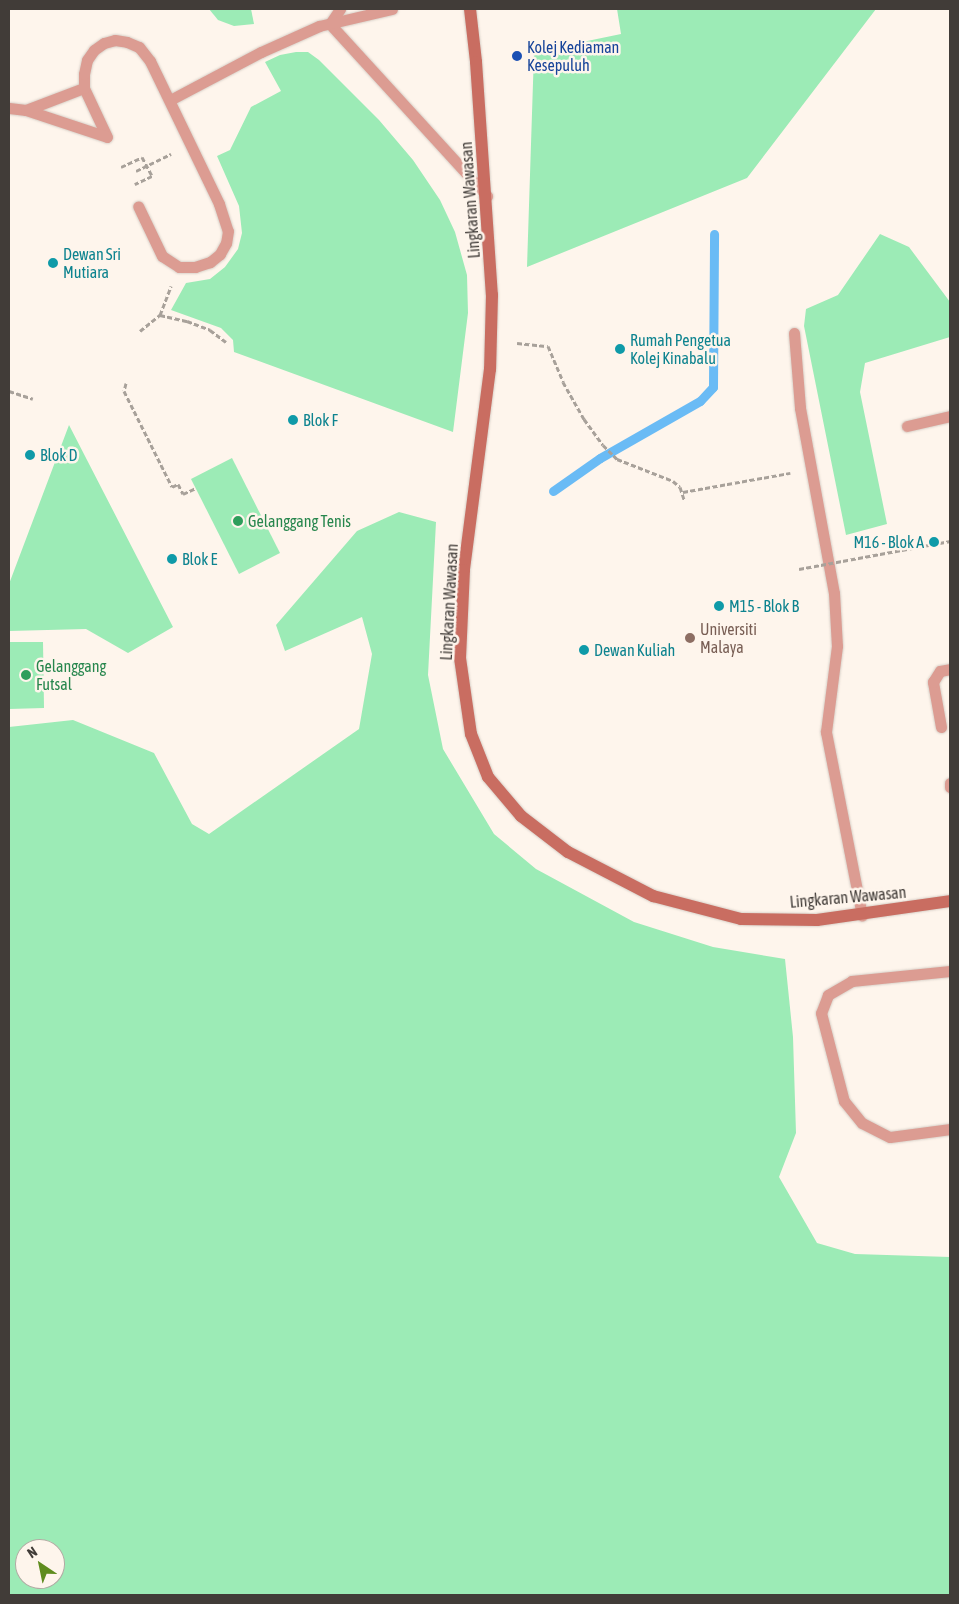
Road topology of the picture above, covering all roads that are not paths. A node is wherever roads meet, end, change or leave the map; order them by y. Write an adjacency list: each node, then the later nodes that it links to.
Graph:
1 (340, 9): 4 (lane)
2 (392, 9): 4 (lane)
3 (470, 9): 9 (street, Lingkaran Wawasan)
4 (330, 24): 6 (lane); 9 (lane)
5 (84, 88): 6 (lane); 8 (lane); 8 (lane)
6 (170, 100): 10 (lane)
7 (9, 108): 8 (lane)
8 (26, 110)
9 (487, 196): 17 (street, Lingkaran Wawasan)
10 (138, 206)
11 (794, 333): 17 (lane)
12 (950, 416): 13 (lane)
13 (907, 426)
14 (950, 669): 15 (lane)
15 (941, 727)
16 (950, 901): 17 (street, Lingkaran Wawasan)
17 (862, 915)
18 (950, 971): 19 (lane)
19 (950, 1130)

